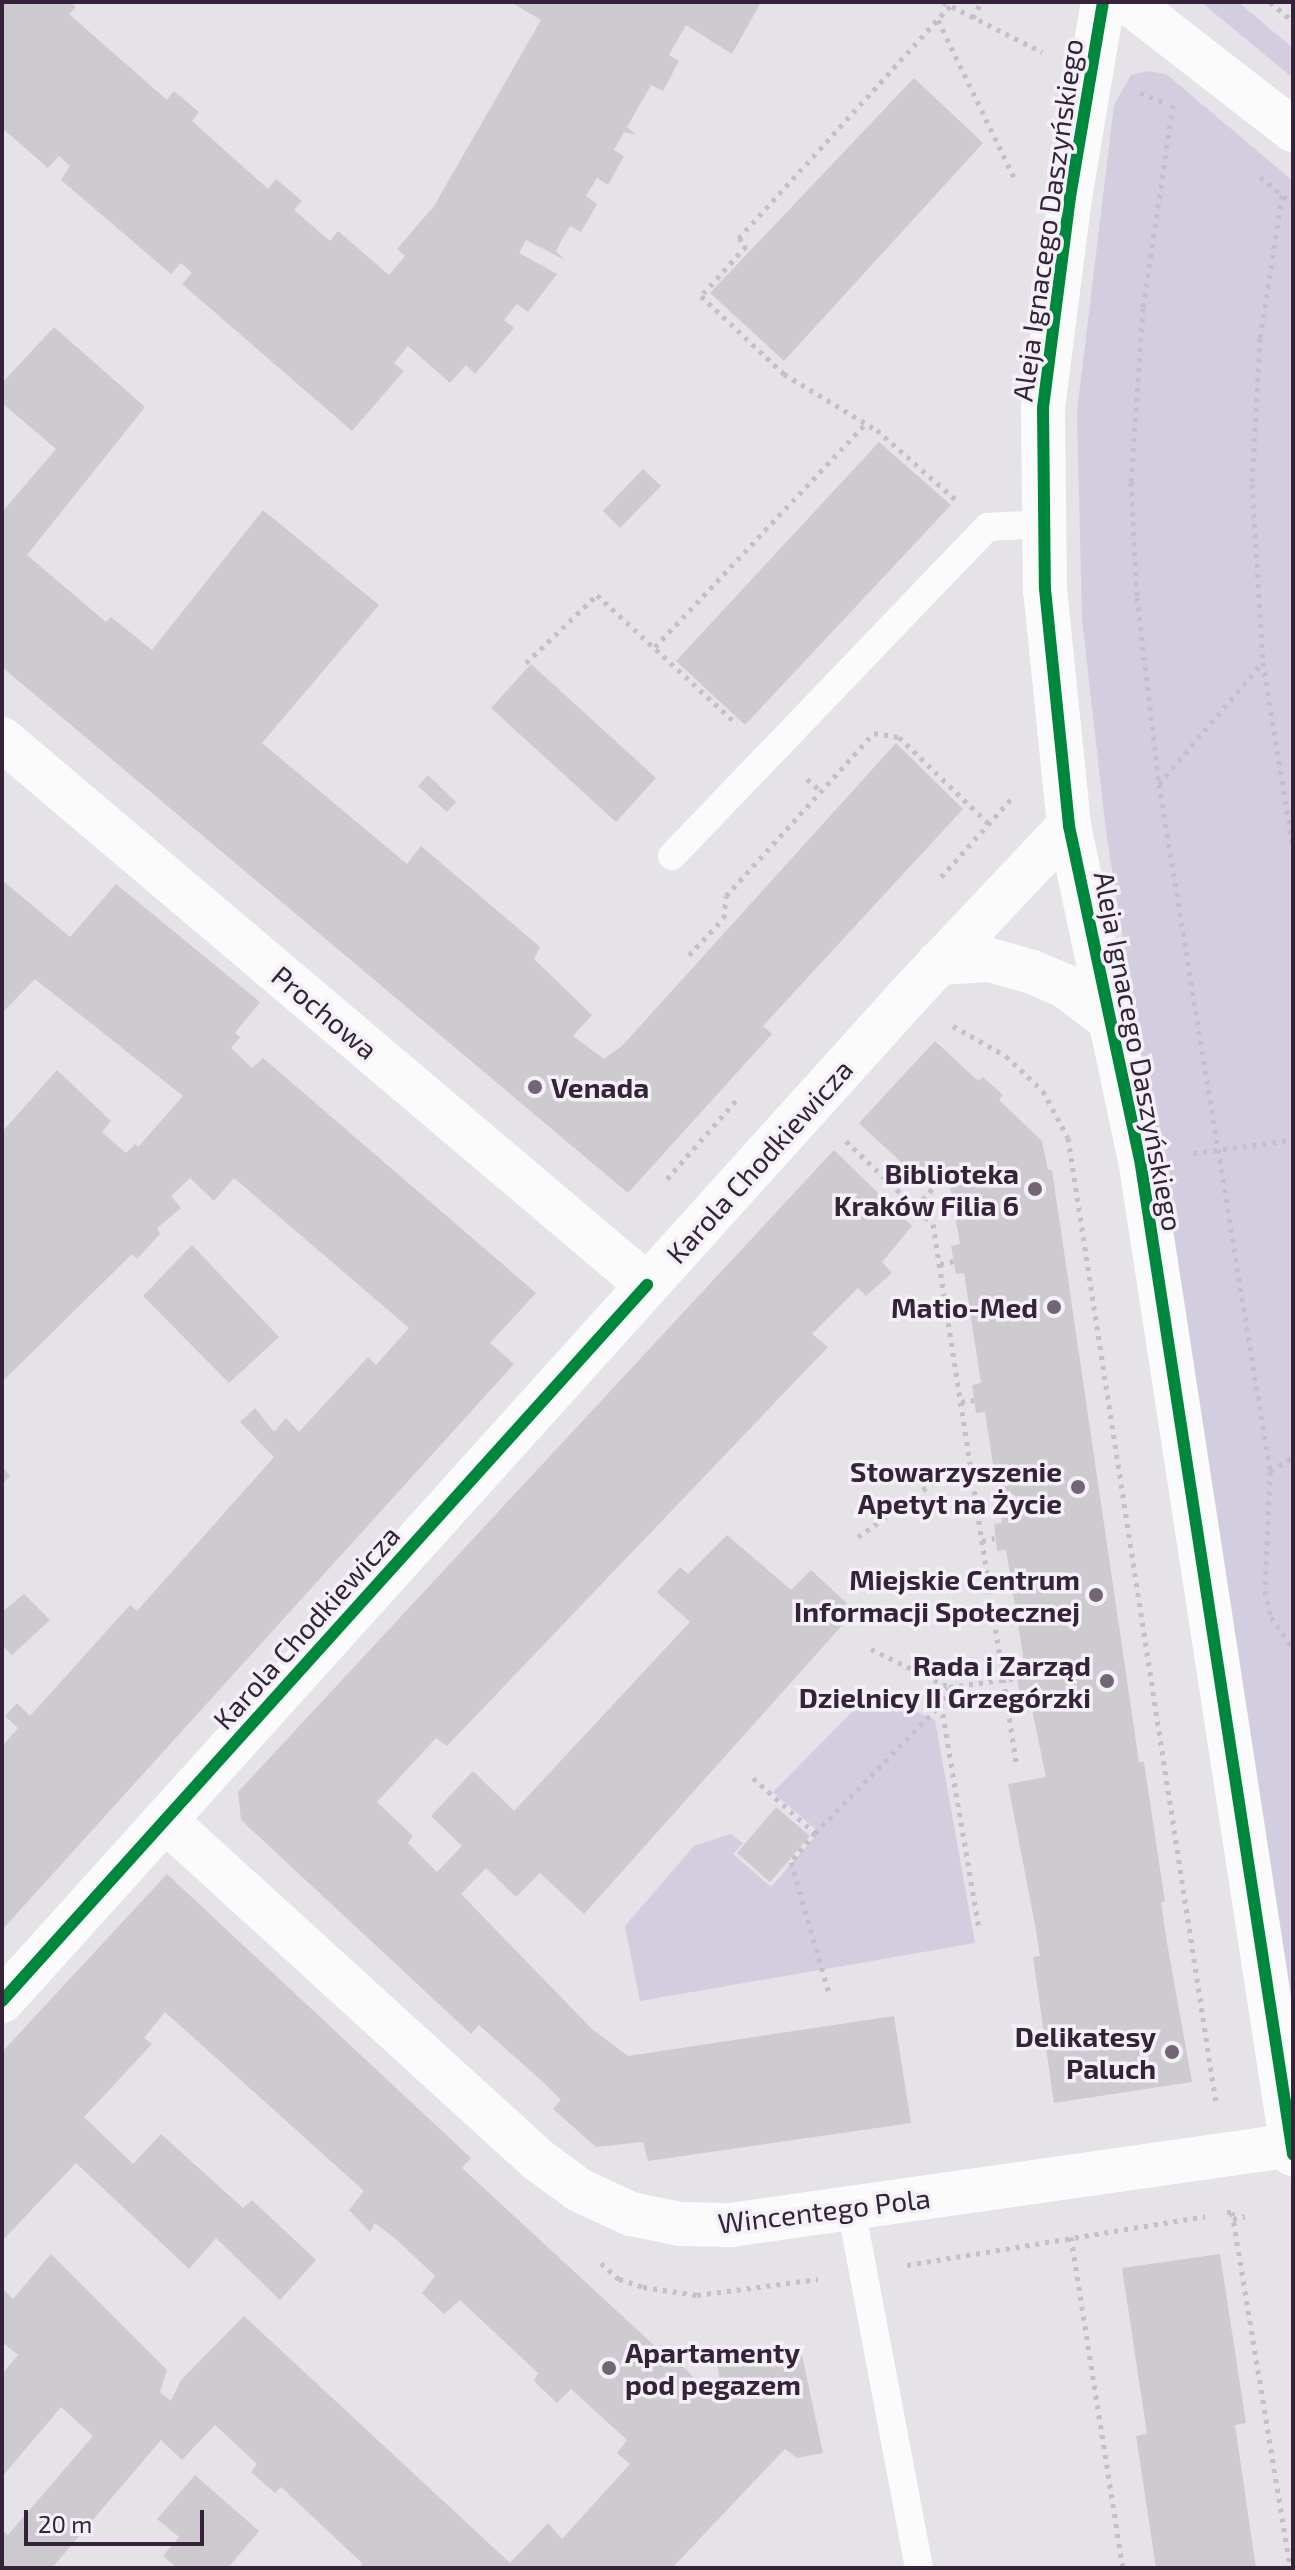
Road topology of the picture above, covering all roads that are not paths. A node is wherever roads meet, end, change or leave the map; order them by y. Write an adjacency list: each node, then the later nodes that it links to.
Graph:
1 (1103, 2): 4 (street, Aleja Ignacego Daszyńskiego)
2 (1128, 2): 3 (street)
3 (1293, 130)
4 (1043, 524): 6 (street, Aleja Ignacego Daszyńskiego); 7 (lane)
5 (2, 739): 10 (street, Prochowa)
6 (1069, 826): 8 (street, Karola Chodkiewicza); 9 (street, Aleja Ignacego Daszyńskiego)
7 (672, 856)
8 (938, 963): 9 (street); 10 (street, Karola Chodkiewicza)
9 (1107, 1018): 13 (street, Aleja Ignacego Daszyńskiego)
10 (647, 1285): 11 (street, Karola Chodkiewicza)
11 (165, 1820): 12 (street, Karola Chodkiewicza); 14 (street, Wincentego Pola)
12 (2, 2001)
13 (1293, 2148): 14 (street, Wincentego Pola)
14 (851, 2208): 15 (lane)
15 (919, 2568)

